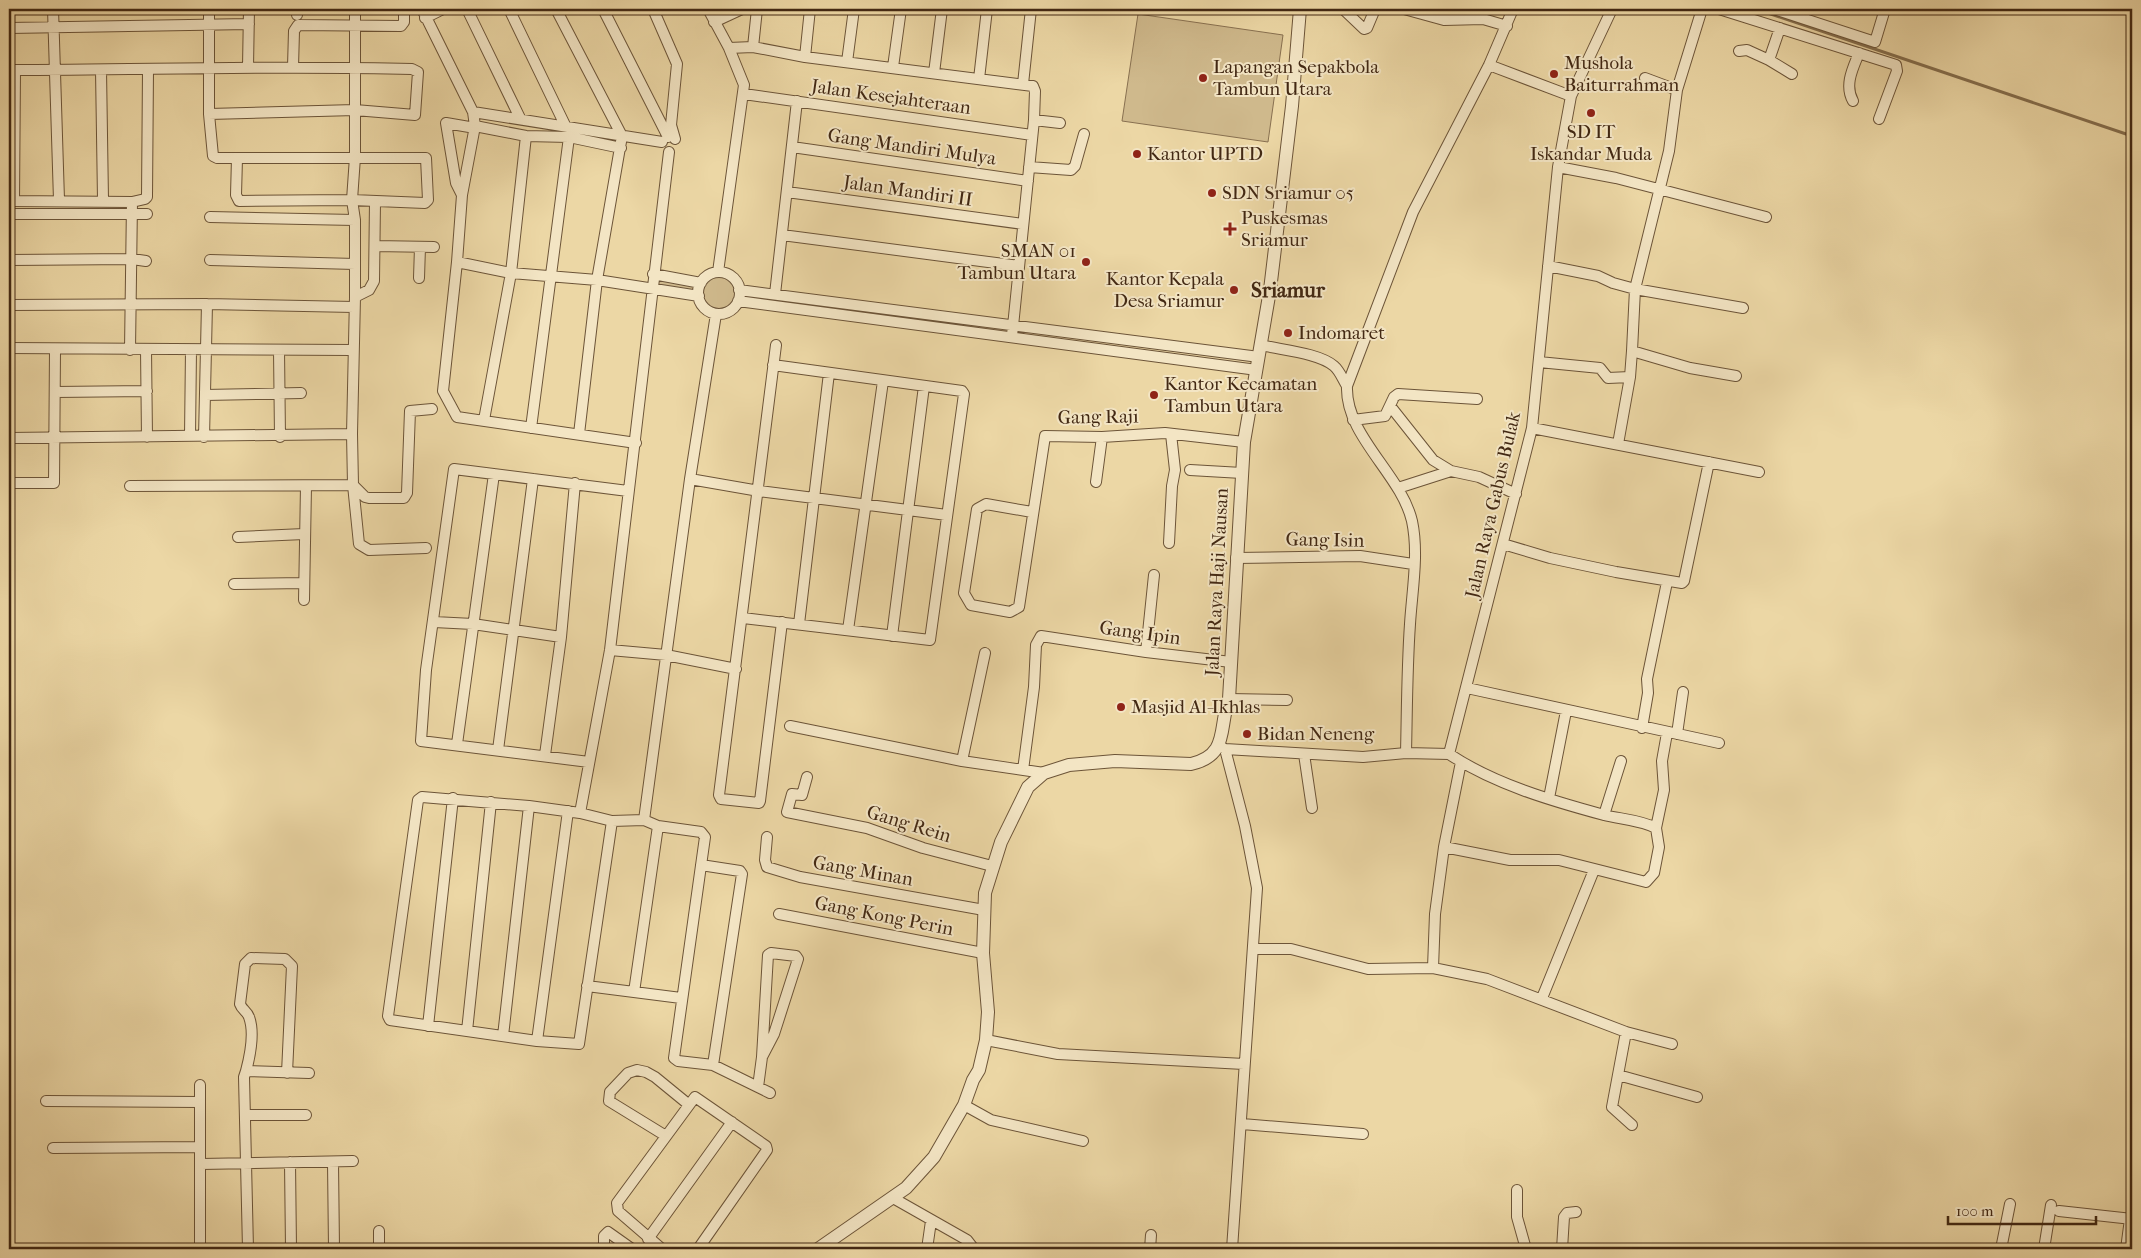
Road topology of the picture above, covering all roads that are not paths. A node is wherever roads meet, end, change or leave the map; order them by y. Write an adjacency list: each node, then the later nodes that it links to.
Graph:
1 (53, 9): 36 (street)
2 (209, 9): 34 (street)
3 (250, 9): 33 (street)
4 (355, 9): 37 (street)
5 (404, 9): 37 (street)
6 (443, 9): 31 (street)
7 (467, 9): 70 (street)
8 (509, 9): 74 (street)
9 (556, 9): 79 (street)
10 (603, 9): 81 (street)
11 (653, 9): 81 (street)
12 (708, 9): 32 (street)
13 (742, 9): 32 (street)
14 (757, 9): 40 (street)
15 (810, 9): 44 (street)
16 (854, 9): 46 (street)
17 (901, 9): 50 (street)
18 (942, 9): 57 (street)
19 (987, 9): 60 (street)
20 (1031, 9): 61 (street)
21 (1300, 9): 149 (street, Jalan Raya Haji Nausan)
22 (1343, 9): 23 (street)
23 (1375, 9)
24 (1404, 9): 35 (street)
25 (1513, 9): 35 (street)
26 (1612, 9): 64 (street, Jalan Raya Gabus Bulak)
27 (1702, 9): 62 (street)
28 (1719, 9): 39 (street)
29 (1774, 9): 30 (street)
30 (1885, 9)
31 (423, 13): 68 (street)
32 (714, 22): 41 (street)
33 (249, 24): 34 (street); 48 (street)
34 (209, 25): 36 (street); 52 (street)
35 (1507, 26): 47 (street)
36 (54, 27): 38 (street); 54 (street)
37 (354, 27): 49 (street); 51 (street)
38 (9, 28)
39 (1780, 28): 43 (street); 45 (street)
40 (753, 47): 41 (street); 44 (street)
41 (729, 48): 63 (street)
42 (1739, 51): 45 (street)
43 (1859, 53): 66 (street); 71 (street)
44 (805, 57): 46 (street)
45 (1769, 60): 58 (street)
46 (847, 62): 50 (street)
47 (1489, 65): 64 (street); 158 (street)
48 (248, 67): 49 (street); 52 (street)
49 (293, 67): 51 (street)
50 (893, 67): 57 (street)
51 (355, 68): 67 (street); 67 (street)
52 (209, 69): 56 (street); 69 (street)
53 (12, 70): 54 (street); 95 (street)
54 (55, 70): 55 (street); 92 (street)
55 (101, 70): 56 (street); 93 (street)
56 (148, 70): 96 (street)
57 (934, 73): 60 (street)
58 (1792, 74)
59 (1646, 78): 62 (street)
60 (979, 79): 61 (street)
61 (1022, 84): 72 (street)
62 (1677, 90): 89 (street)
63 (744, 94): 65 (street, Jalan Kesejahteraan); 117 (street)
64 (1571, 96): 87 (street, Jalan Raya Gabus Bulak)
65 (797, 101): 77 (street, Jalan Kesejahteraan); 82 (street)
66 (1853, 101)
67 (355, 110): 69 (street); 84 (street)
68 (473, 112): 70 (street); 75 (street)
69 (209, 114): 85 (street)
70 (520, 118): 74 (street)
71 (1879, 119)
72 (1034, 120): 73 (street); 77 (street)
73 (1060, 123)
74 (565, 125): 79 (street)
75 (475, 127): 78 (street); 91 (street); 91 (street)
76 (1084, 134): 86 (street)
77 (1032, 135): 86 (street)
78 (526, 136): 80 (street); 118 (street)
79 (622, 136): 81 (street); 83 (street)
80 (569, 137): 83 (street); 120 (street)
81 (668, 139): 119 (street)
82 (792, 147): 88 (street, Gang Mandiri Mulya); 90 (street)
83 (621, 148): 122 (street)
84 (355, 157): 85 (street); 94 (street); 97 (street)
85 (236, 158): 94 (street)
86 (1029, 167): 88 (street)
87 (1558, 167): 89 (street); 116 (street, Jalan Raya Gabus Bulak)
88 (1028, 181): 104 (street)
89 (1658, 189): 102 (street); 124 (street)
90 (787, 192): 104 (street, Jalan Mandiri II); 105 (street)
91 (462, 195): 113 (street)
92 (59, 200): 93 (street); 95 (street)
93 (103, 200): 96 (street)
94 (352, 200): 97 (street); 103 (street)
95 (12, 201)
96 (132, 202): 100 (street)
97 (375, 202): 106 (street)
98 (9, 214): 100 (street)
99 (147, 214): 100 (street)
100 (132, 215): 109 (street)
101 (210, 216): 103 (street)
102 (1766, 217)
103 (355, 220): 114 (street)
104 (1023, 224): 115 (street)
105 (782, 235): 115 (street); 126 (street)
106 (375, 246): 107 (street); 129 (street)
107 (420, 247): 108 (street); 121 (street)
108 (434, 247)
109 (132, 259): 110 (street); 112 (street); 130 (street)
110 (9, 260)
111 (210, 260): 114 (street)
112 (146, 261)
113 (457, 262): 118 (street); 167 (street)
114 (355, 264): 129 (street)
115 (1019, 266): 136 (street)
116 (1548, 266): 124 (street); 151 (street, Jalan Raya Gabus Bulak)
117 (718, 272): 123 (street); 128 (street)
118 (511, 273): 120 (street); 167 (street)
119 (653, 274): 123 (street); 125 (street)
120 (552, 276): 122 (street); 169 (street)
121 (419, 278)
122 (597, 280): 125 (street); 172 (street)
123 (701, 283): 127 (street)
124 (1635, 289): 133 (street); 148 (street)
125 (652, 290): 127 (street); 182 (street)
126 (775, 294): 128 (street); 135 (street)
127 (699, 296): 134 (street)
128 (739, 296): 134 (street); 135 (street)
129 (355, 302): 131 (street); 147 (street)
130 (130, 304): 131 (street); 132 (street); 142 (street)
131 (207, 304): 145 (street)
132 (9, 305)
133 (1743, 308)
134 (716, 314): 191 (street)
135 (883, 314): 136 (street); 137 (street)
136 (1014, 324): 137 (street); 140 (street)
137 (1012, 336): 150 (street)
138 (776, 345): 152 (street)
139 (9, 348): 141 (street)
140 (1194, 348): 149 (street); 150 (street)
141 (55, 350): 142 (street); 159 (street)
142 (130, 350): 143 (street)
143 (146, 350): 144 (street); 160 (street)
144 (191, 350): 145 (street); 174 (street)
145 (206, 350): 146 (street); 163 (street)
146 (279, 350): 147 (street); 162 (street)
147 (353, 350): 171 (street)
148 (1632, 350): 154 (street); 155 (street)
149 (1259, 358): 150 (street); 158 (street); 181 (street, Jalan Raya Haji Nausan)
150 (1193, 360)
151 (1539, 362): 155 (street); 170 (street, Jalan Raya Gabus Bulak)
152 (773, 365): 153 (street); 200 (street)
153 (829, 373): 156 (street); 202 (street)
154 (1736, 376)
155 (1630, 378): 183 (street)
156 (883, 380): 157 (street); 203 (street)
157 (924, 386): 204 (street); 206 (street)
158 (1347, 386): 168 (street)
159 (55, 392): 160 (street); 175 (street)
160 (146, 392): 176 (street)
161 (301, 393): 162 (street)
162 (279, 394): 163 (street); 178 (street)
163 (205, 395): 177 (street)
164 (1477, 399): 165 (street)
165 (1391, 407): 168 (street); 186 (street)
166 (432, 408): 195 (street)
167 (484, 420): 169 (street)
168 (1354, 420): 198 (street)
169 (531, 428): 172 (street)
170 (1532, 428): 183 (street); 201 (street, Jalan Raya Gabus Bulak)
171 (352, 434): 178 (street); 195 (street)
172 (579, 434): 182 (street)
173 (1171, 434): 179 (street, Gang Raji); 181 (street, Gang Raji); 209 (street)
174 (190, 436): 176 (street); 177 (street)
175 (54, 437): 176 (street); 180 (street); 193 (street)
176 (147, 437)
177 (204, 437): 178 (street)
178 (280, 437)
179 (1102, 437): 192 (street); 205 (street, Gang Raji)
180 (9, 438)
181 (1244, 442): 188 (street, Jalan Raya Haji Nausan)
182 (636, 443): 199 (street)
183 (1618, 444): 184 (street)
184 (1708, 462): 187 (street); 215 (street)
185 (1190, 470): 188 (street)
186 (1450, 471): 198 (street); 201 (street)
187 (1759, 472)
188 (1242, 473): 212 (street, Jalan Raya Haji Nausan)
189 (494, 474): 190 (street); 220 (street); 222 (street)
190 (533, 479): 194 (street); 225 (street)
191 (690, 479): 200 (street); 231 (street)
192 (1096, 482)
193 (9, 483)
194 (575, 483): 199 (street); 227 (street)
195 (353, 485): 197 (street); 211 (street)
196 (130, 486): 197 (street)
197 (306, 486): 207 (street)
198 (1398, 488): 213 (street)
199 (628, 491): 228 (street)
200 (759, 491): 202 (street); 219 (street)
201 (1516, 494): 210 (street, Jalan Raya Gabus Bulak)
202 (813, 497): 203 (street); 223 (street)
203 (866, 504): 204 (street); 224 (street)
204 (908, 510): 206 (street); 226 (street)
205 (1032, 512): 205 (street)
206 (947, 515): 226 (street)
207 (304, 534): 208 (street); 216 (street)
208 (238, 537)
209 (1169, 543)
210 (1504, 544): 215 (street); 234 (street, Jalan Raya Gabus Bulak)
211 (426, 548)
212 (1236, 558): 213 (street, Gang Isin); 232 (street, Jalan Raya Haji Nausan)
213 (1413, 564): 246 (street)
214 (1154, 574): 229 (street)
215 (1667, 582): 240 (street)
216 (303, 583): 217 (street); 218 (street)
217 (234, 584)
218 (304, 600)
219 (742, 618): 221 (street); 233 (street)
220 (434, 622): 222 (street); 242 (street)
221 (782, 622): 223 (street); 233 (street)
222 (473, 624): 225 (street); 242 (street)
223 (799, 624): 224 (street)
224 (848, 630): 226 (street)
225 (514, 632): 227 (street); 245 (street)
226 (892, 636)
227 (560, 637): 249 (street)
228 (610, 650): 231 (street); 252 (street)
229 (1146, 652): 232 (street, Gang Ipin); 254 (street, Gang Ipin)
230 (985, 654): 250 (street)
231 (666, 655): 233 (street); 265 (street)
232 (1231, 662): 236 (street, Jalan Raya Haji Nausan)
233 (736, 669)
234 (1467, 688): 238 (street); 248 (street, Jalan Raya Gabus Bulak)
235 (1683, 692): 241 (street)
236 (1229, 700): 237 (street); 244 (street, Jalan Raya Haji Nausan)
237 (1287, 700)
238 (1566, 711): 240 (street); 258 (street)
239 (790, 726): 250 (street)
240 (1642, 728): 241 (street)
241 (1672, 734): 243 (street); 268 (street)
242 (457, 744): 245 (street)
243 (1719, 744)
244 (1222, 747): 247 (street); 255 (street); 276 (street)
245 (498, 750): 249 (street)
246 (1406, 753): 247 (street); 248 (street)
247 (1304, 754): 261 (street)
248 (1449, 754): 253 (street)
249 (545, 755): 252 (street)
250 (962, 761): 254 (street)
251 (1621, 761): 264 (street)
252 (589, 762): 263 (street)
253 (1461, 762): 258 (street); 270 (street)
254 (1023, 770): 255 (street)
255 (1044, 773): 272 (street)
256 (807, 777): 272 (street, Gang Rein)
257 (453, 798): 259 (street); 283 (street); 283 (street)
258 (1549, 798): 264 (street)
259 (491, 802): 260 (street); 284 (street)
260 (529, 806): 262 (street); 286 (street)
261 (1312, 808)
262 (568, 811): 263 (street); 287 (street)
263 (580, 813): 266 (street)
264 (1604, 815): 268 (street)
265 (644, 820): 266 (street); 267 (street)
266 (612, 821): 279 (street)
267 (658, 826): 271 (street); 280 (street)
268 (1656, 828): 273 (street)
269 (767, 837): 274 (street, Gang Minan)
270 (1444, 847): 273 (street); 278 (street)
271 (701, 864): 281 (street); 292 (street)
272 (992, 866): 274 (street)
273 (1594, 870): 282 (street)
274 (984, 910): 277 (street)
275 (779, 914): 277 (street, Gang Kong Perin)
276 (1253, 949): 278 (street); 291 (street)
277 (983, 953): 288 (street)
278 (1433, 968): 282 (street)
279 (587, 986): 280 (street); 287 (street)
280 (634, 992): 281 (street)
281 (681, 998): 292 (street)
282 (1542, 998): 285 (street)
283 (428, 1026): 284 (street)
284 (467, 1031): 286 (street)
285 (1626, 1032): 289 (street); 296 (street)
286 (503, 1036): 287 (street)
287 (536, 1040)
288 (986, 1040): 291 (street); 304 (street)
289 (1672, 1044)
290 (762, 1057): 290 (street); 298 (street)
291 (1244, 1064): 308 (street)
292 (713, 1066): 298 (street)
293 (246, 1071): 294 (street); 294 (street); 305 (street)
294 (287, 1072): 295 (street)
295 (309, 1073)
296 (1618, 1075): 300 (street); 309 (street)
297 (200, 1085): 302 (street)
298 (758, 1087): 299 (street)
299 (770, 1093)
300 (1697, 1097)
301 (46, 1101): 302 (street)
302 (200, 1102): 313 (street)
303 (688, 1104): 307 (street); 311 (street); 311 (street)
304 (964, 1105): 312 (street); 321 (street)
305 (245, 1115): 306 (street); 318 (street)
306 (306, 1115)
307 (732, 1122): 328 (street); 338 (street)
308 (1242, 1124): 310 (street); 342 (street)
309 (1632, 1125)
310 (1363, 1134)
311 (666, 1136): 328 (street)
312 (1083, 1141)
313 (200, 1147): 314 (street); 319 (street)
314 (53, 1148)
315 (290, 1162): 316 (street); 318 (street); 332 (street)
316 (333, 1162): 317 (street); 333 (street)
317 (353, 1162)
318 (247, 1163): 319 (street); 331 (street)
319 (200, 1164): 330 (street)
320 (1517, 1190): 343 (street)
321 (893, 1198): 325 (street); 339 (street)
322 (2010, 1204): 345 (street)
323 (1576, 1212): 344 (street)
324 (2131, 1219): 346 (street); 347 (street)
325 (931, 1221): 329 (street); 340 (street)
326 (379, 1231): 334 (street)
327 (1151, 1235): 341 (street)
328 (648, 1239): 337 (street)
329 (972, 1246)
330 (200, 1249)
331 (248, 1249)
332 (291, 1249)
333 (334, 1249)
334 (379, 1249)
335 (604, 1249): 336 (street)
336 (632, 1249)
337 (662, 1249)
338 (698, 1249)
339 (818, 1249)
340 (927, 1249)
341 (1150, 1249)
342 (1232, 1249)
343 (1526, 1249)
344 (1562, 1249)
345 (2001, 1249)
346 (2044, 1249)
347 (2126, 1249)

